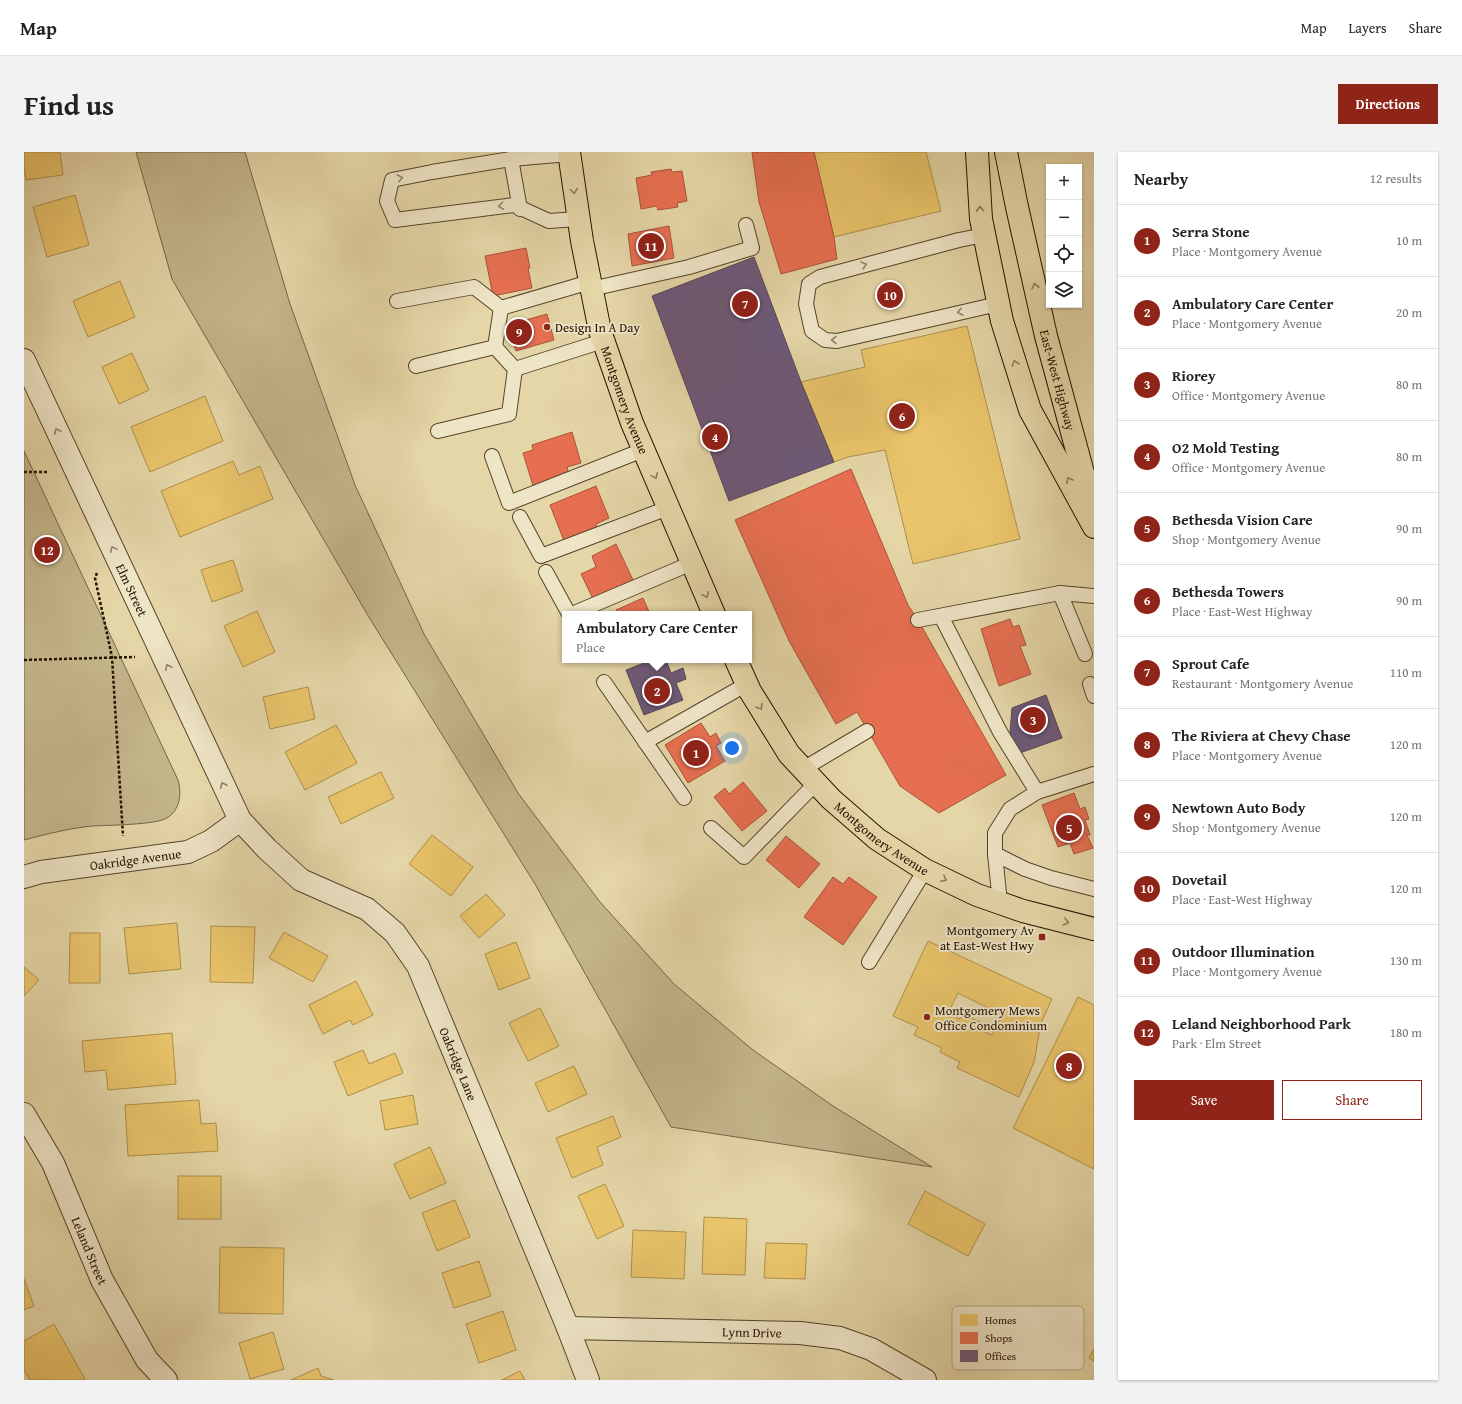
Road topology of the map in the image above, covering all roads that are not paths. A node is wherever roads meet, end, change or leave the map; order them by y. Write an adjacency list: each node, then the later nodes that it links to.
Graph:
1 (977, 152): 8 (main road, one-way to 1)
2 (1006, 152): 22 (main road, East-West Highway, one-way to 2)
3 (569, 153): 4 (lane); 6 (main road, Montgomery Avenue, one-way to 6)
4 (511, 159): 5 (lane); 5 (lane, one-way to 4)
5 (520, 208): 6 (lane)
6 (578, 219): 9 (main road, Montgomery Avenue)
7 (746, 225): 9 (lane)
8 (984, 235): 11 (main road); 11 (lane, one-way to 8)
9 (590, 286): 12 (lane); 13 (main road, Montgomery Avenue)
10 (397, 301): 12 (lane)
11 (998, 304): 24 (main road, one-way to 11)
12 (501, 308): 14 (lane)
13 (603, 341): 17 (lane); 19 (main road, Montgomery Avenue)
14 (495, 347): 16 (lane); 17 (lane)
15 (24, 360): 44 (street, Elm Street, one-way to 15)
16 (416, 366)
17 (515, 369): 18 (lane)
18 (438, 432)
19 (643, 450): 20 (lane); 21 (main road, Montgomery Avenue, one-way to 21)
20 (492, 456)
21 (668, 508): 23 (lane); 25 (main road, Montgomery Avenue)
22 (1094, 513)
23 (520, 517)
24 (1094, 527)
25 (692, 563): 30 (lane); 31 (main road, Montgomery Avenue, one-way to 31)
26 (546, 572): 29 (lane)
27 (1060, 593): 28 (lane); 32 (lane); 34 (lane)
28 (1094, 596)
29 (567, 611)
30 (579, 611)
31 (713, 611)
32 (941, 616): 33 (lane); 42 (lane)
33 (918, 620)
34 (1085, 654)
35 (737, 663): 37 (main road, Montgomery Avenue)
36 (604, 682): 39 (lane)
37 (747, 684): 39 (lane); 41 (main road, Montgomery Avenue, one-way to 41)
38 (867, 731): 41 (lane)
39 (645, 742): 43 (lane)
40 (1094, 774): 42 (lane)
41 (810, 776): 45 (lane); 47 (main road, Montgomery Avenue)
42 (1037, 792): 46 (lane)
43 (684, 798)
44 (240, 820): 48 (street, Oakridge Avenue); 54 (street, Oakridge Lane)
45 (711, 828)
46 (995, 854): 49 (lane); 50 (lane)
47 (925, 870): 50 (main road, Montgomery Avenue, one-way to 50); 52 (lane)
48 (24, 878)
49 (1094, 889)
50 (1000, 903): 51 (main road, Montgomery Avenue, one-way to 51)
51 (1094, 929)
52 (869, 962)
53 (24, 1114): 55 (street, Leland Street)
54 (568, 1328): 56 (street, Oakridge Lane); 57 (street, Lynn Drive)
55 (166, 1380)
56 (588, 1380)
57 (925, 1380)

